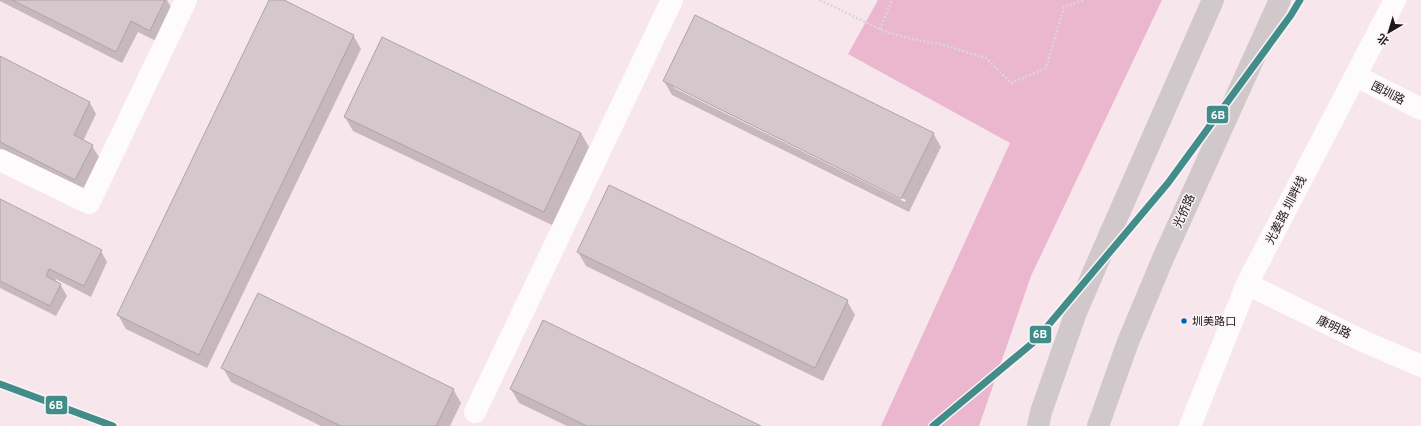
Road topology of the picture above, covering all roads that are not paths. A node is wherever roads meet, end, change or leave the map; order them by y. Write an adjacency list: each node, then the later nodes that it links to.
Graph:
1 (186, 0): 8 (street)
2 (672, 0): 11 (street)
3 (1213, 0): 12 (main road)
4 (1395, 0): 6 (street, 光姜路 圳畔线)
5 (1281, 2): 13 (main road, 光侨路)
6 (1356, 76): 7 (street, 围圳路); 9 (street, 光姜路 圳畔线)
7 (1421, 109)
8 (0, 160)
9 (1247, 284): 10 (street, 康明路); 14 (street, 光姜路 圳畔线)
10 (1421, 366)
11 (475, 412)
12 (1038, 426)
13 (1098, 426)
14 (1190, 426)

